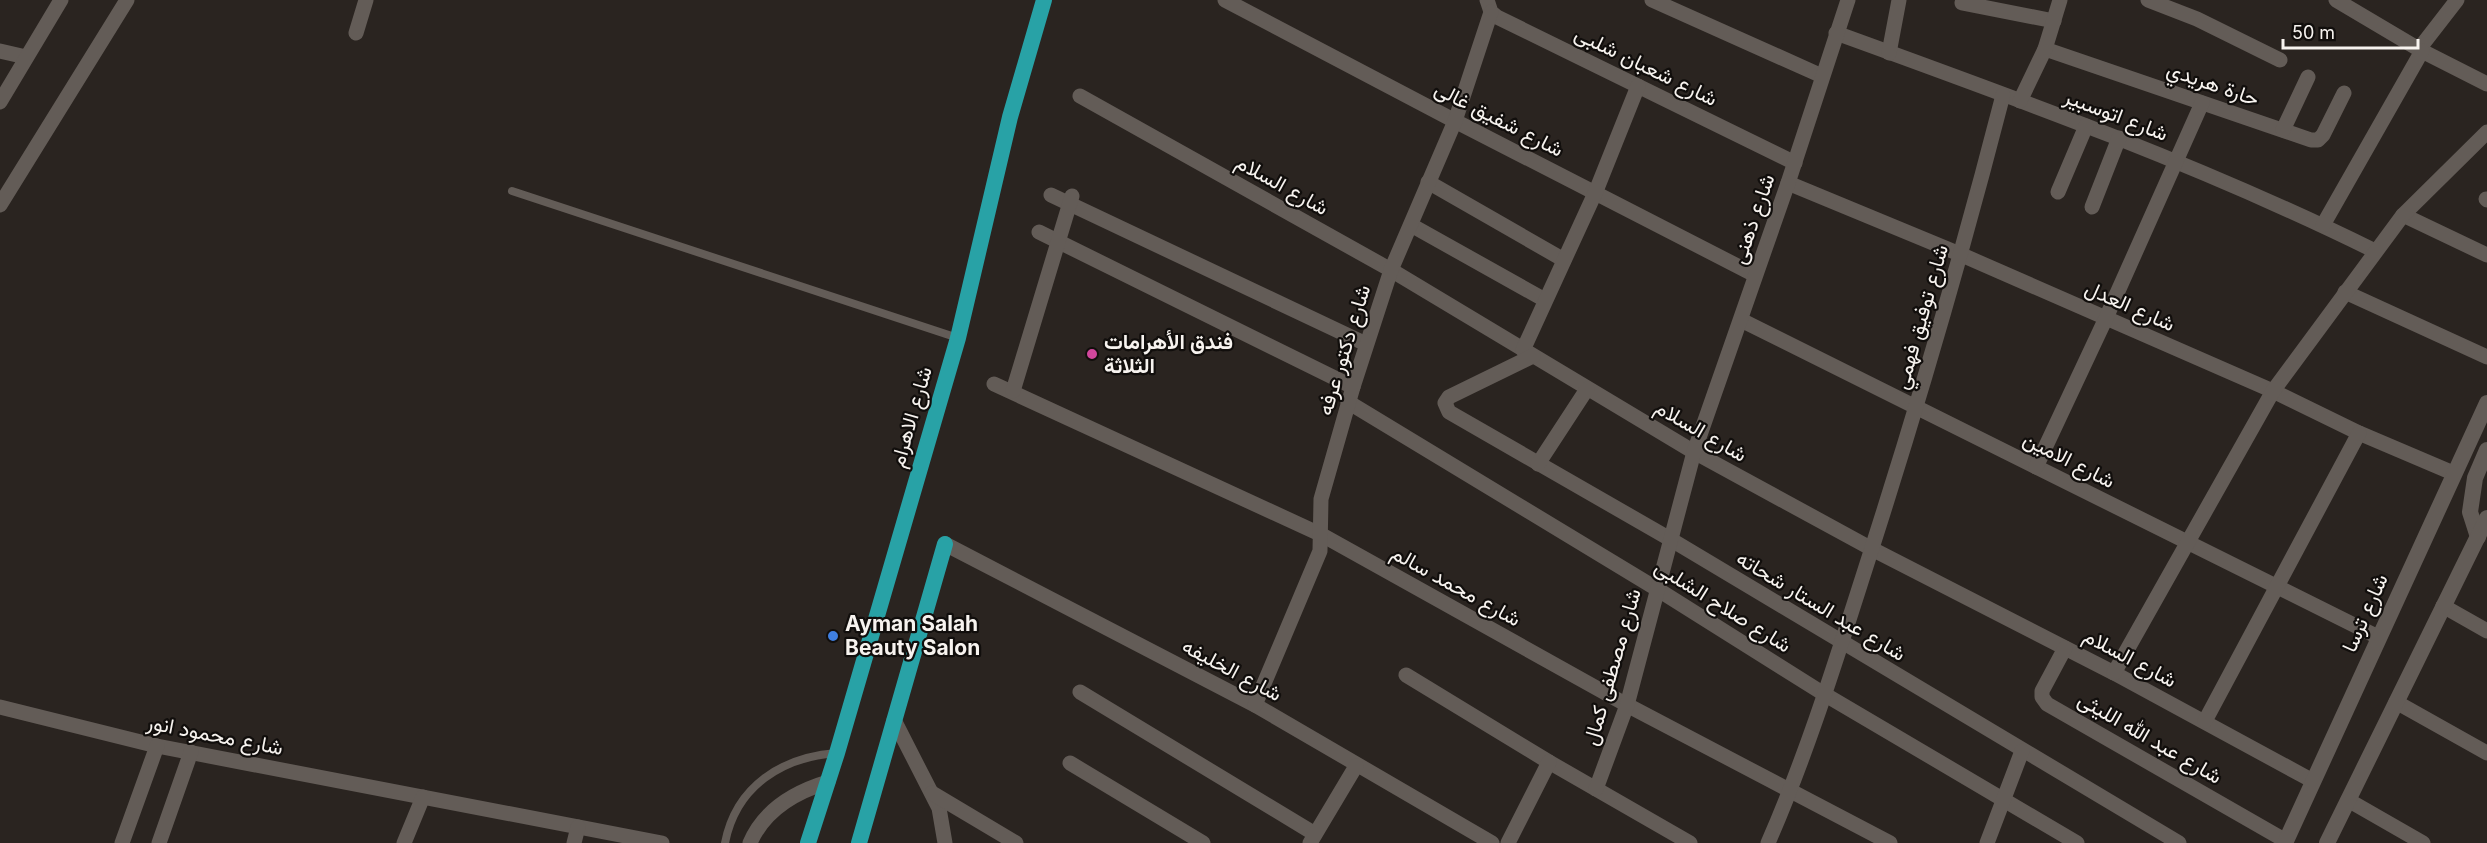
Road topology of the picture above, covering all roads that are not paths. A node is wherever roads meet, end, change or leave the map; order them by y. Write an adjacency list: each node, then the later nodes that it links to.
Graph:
1 (61, 0): 22 (street)
2 (127, 0): 48 (street)
3 (366, 0): 16 (street)
4 (1044, 0): 65 (main road, شارع الاهرام)
5 (1225, 0): 34 (street, شارع شفيق غالى)
6 (1652, 0): 24 (street)
7 (1848, 0): 17 (street, شارع ذهنى)
8 (1899, 0): 21 (street)
9 (2060, 0): 15 (street)
10 (2148, 0): 23 (street)
11 (2337, 0): 19 (street)
12 (2457, 0): 19 (street)
13 (1962, 3): 15 (street)
14 (1489, 6): 27 (street, شارع شعبان شلبى); 34 (street, شارع دكتور عرفه)
15 (2054, 21): 18 (street)
16 (356, 33)
17 (1836, 33): 21 (street, شارع اتوسبير); 24 (street, شارع ذهنى)
18 (2045, 49): 31 (street); 33 (street, حارة هريدي)
19 (2420, 50): 26 (street); 52 (street)
20 (0, 51): 22 (street)
21 (1889, 52): 29 (street, شارع اتوسبير)
22 (26, 57): 32 (street)
23 (2280, 60)
24 (1822, 76): 40 (street, شارع ذهنى)
25 (2308, 77): 36 (street)
26 (2487, 84)
27 (1638, 86): 40 (street, شارع شعبان شلبى); 44 (street)
28 (2344, 93): 36 (street, حارة هريدي)
29 (2003, 95): 31 (street, شارع اتوسبير); 56 (street, شارع توفيق فهمي)
30 (1080, 96): 59 (street, شارع السلام)
31 (2020, 101): 35 (street, شارع اتوسبير)
32 (0, 102)
33 (2202, 103): 36 (street, حارة هريدي); 39 (street)
34 (1455, 121): 41 (street, شارع دكتور عرفه); 44 (street, شارع شفيق غالى)
35 (2086, 126): 38 (street, شارع اتوسبير); 45 (street)
36 (2283, 130)
37 (2487, 132): 50 (street)
38 (2119, 138): 39 (street, شارع اتوسبير); 49 (street)
39 (2177, 161): 52 (street, شارع اتوسبير); 63 (street)
40 (1795, 163): 42 (street, شارع ذهنى)
41 (1428, 182): 51 (street, شارع دكتور عرفه); 58 (street)
42 (1788, 183): 56 (street, شارع العدل); 60 (street, شارع ذهنى)
43 (512, 191): 65 (lane)
44 (1596, 191): 58 (street); 60 (street, شارع شفيق غالى)
45 (2058, 192)
46 (1051, 195): 47 (street)
47 (1071, 200): 54 (street); 66 (street)
48 (0, 205)
49 (2092, 207)
50 (2403, 215): 55 (street); 57 (street)
51 (1411, 225): 59 (street, شارع دكتور عرفه); 62 (street)
52 (2323, 225): 55 (street, شارع اتوسبير)
53 (1039, 232): 54 (street)
54 (1058, 240): 70 (street); 72 (street)
55 (2375, 251): 61 (street)
56 (1962, 255): 63 (street, شارع العدل); 76 (street, شارع توفيق فهمي)
57 (2487, 255)
58 (1564, 260): 62 (street)
59 (1391, 270): 66 (street, شارع دكتور عرفه); 67 (street, شارع السلام)
60 (1755, 275): 64 (street, شارع ذهنى)
61 (2345, 292): 68 (street); 73 (street)
62 (1545, 300): 67 (street)
63 (2106, 318): 73 (street, شارع العدل); 81 (street)
64 (1741, 320): 76 (street, شارع الامين); 79 (street, شارع ذهنى)
65 (958, 338): 110 (main road, شارع الاهرام)
66 (1366, 344): 70 (street, شارع دكتور عرفه)
67 (1528, 353): 71 (street, شارع السلام); 80 (street, شارع عبد الستار شحاته)
68 (2487, 357)
69 (994, 384): 72 (street, شارع محمد سالم)
70 (1353, 387): 74 (street, شارع دكتور عرفه)
71 (1587, 389): 79 (street, شارع السلام); 80 (street)
72 (1013, 391): 84 (street, شارع محمد سالم)
73 (2273, 391): 77 (street, شارع العدل); 87 (street)
74 (1348, 402): 84 (street, شارع دكتور عرفه); 91 (street, شارع صلاح الشلبى)
75 (2487, 403): 82 (main road, شارع ترسا)
76 (1917, 407): 81 (street, شارع الامين); 89 (street, شارع توفيق فهمي)
77 (2359, 433): 82 (street, شارع العدل); 90 (street)
78 (2487, 450): 85 (main road)
79 (1694, 452): 86 (street, شارع مصطفى كمال); 89 (street, شارع السلام)
80 (1538, 464): 86 (street, شارع عبد الستار شحاته)
81 (2037, 467): 87 (street, شارع الامين)
82 (2453, 473): 94 (main road, شارع ترسا)
83 (2487, 518): 85 (main road)
84 (1322, 535): 102 (street, شارع دكتور عرفه); 103 (street, شارع محمد سالم)
85 (2478, 537): 92 (main road)
86 (1670, 539): 91 (street, شارع مصطفى كمال); 95 (street, شارع عبد الستار شحاته)
87 (2188, 542): 90 (street, شارع الامين); 97 (street)
88 (945, 544): 102 (street, شارع الخليفه); 105 (main road)
89 (1872, 549): 95 (street, شارع توفيق فهمي); 96 (street, شارع السلام)
90 (2277, 586): 94 (street, شارع الامين); 106 (street)
91 (1657, 589): 100 (street, شارع صلاح الشلبى); 103 (street, شارع مصطفى كمال)
92 (2443, 606): 93 (street); 101 (main road)
93 (2487, 631)
94 (2378, 637): 115 (main road, شارع ترسا)
95 (1842, 643): 100 (street, شارع توفيق فهمي); 108 (street, شارع عبد الستار شحاته)
96 (2065, 648): 97 (street, شارع السلام); 125 (street, شارع عبد الله الليثى)
97 (2114, 673): 106 (street, شارع السلام)
98 (1406, 675): 112 (street)
99 (1080, 692): 124 (street)
100 (1824, 694): 118 (street, شارع توفيق فهمي); 121 (street, شارع صلاح الشلبى)
101 (2396, 702): 111 (street); 122 (main road)
102 (1255, 705): 114 (street, شارع الخليفه)
103 (1627, 705): 117 (street, شارع مصطفى كمال); 118 (street, شارع محمد سالم)
104 (0, 707): 107 (street, شارع محمود انور)
105 (894, 720): 119 (street); 134 (main road)
106 (2205, 721): 115 (street, شارع السلام)
107 (157, 746): 109 (street, شارع محمود انور); 126 (street)
108 (2022, 751): 121 (street); 145 (street, شارع عبد الستار شحاته)
109 (191, 752): 120 (street, شارع محمود انور); 127 (street)
110 (837, 753): 116 (main road, شارع الاهرام); 131 (lane)
111 (2487, 753)
112 (1549, 762): 117 (street); 139 (street)
113 (1070, 763): 137 (street)
114 (1356, 766): 124 (street); 138 (street, شارع الخليفه)
115 (2313, 781): 125 (main road, شارع ترسا)
116 (828, 782): 132 (street); 133 (main road, شارع الاهرام)
117 (1596, 789): 140 (street)
118 (1791, 790): 141 (street, شارع توفيق فهمي); 142 (street, شارع محمد سالم)
119 (932, 793): 135 (street); 136 (street)
120 (423, 797): 123 (street, شارع محمود انور); 128 (street)
121 (2004, 799): 143 (street); 144 (street, شارع صلاح الشلبى)
122 (2348, 800): 146 (main road); 147 (street)
123 (578, 827): 129 (street); 130 (street, شارع محمود انور)
124 (1312, 839)
125 (2285, 842)
126 (122, 843)
127 (159, 843)
128 (405, 843)
129 (574, 843)
130 (662, 843)
131 (725, 843)
132 (750, 843)
133 (808, 843)
134 (859, 843)
135 (945, 843)
136 (1016, 843)
137 (1203, 843)
138 (1492, 843)
139 (1508, 843)
140 (1690, 843)
141 (1768, 843)
142 (1890, 843)
143 (1987, 843)
144 (2077, 843)
145 (2179, 843)
146 (2326, 843)
147 (2423, 843)

